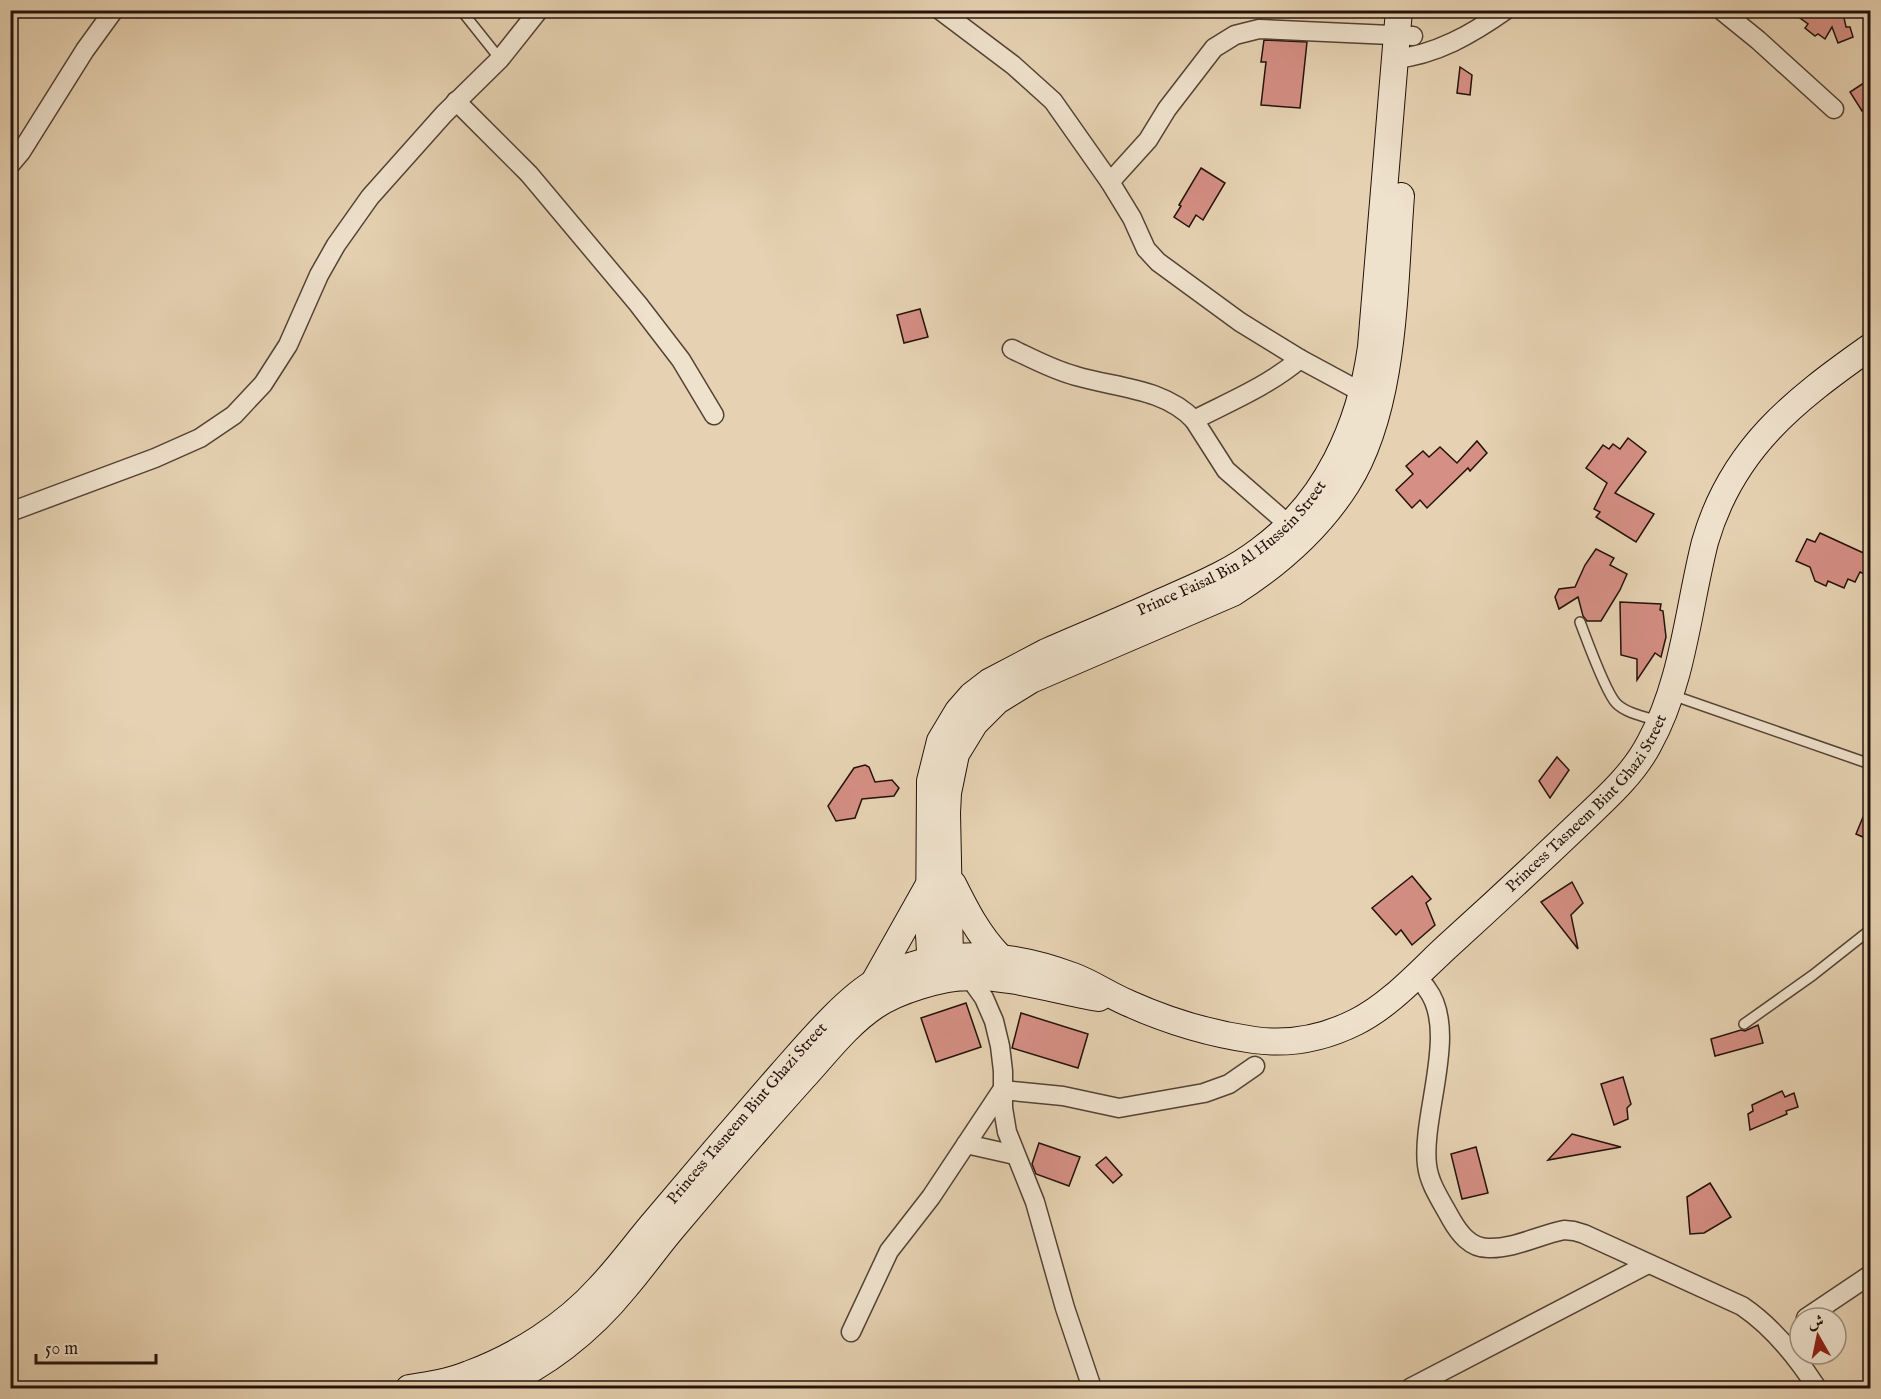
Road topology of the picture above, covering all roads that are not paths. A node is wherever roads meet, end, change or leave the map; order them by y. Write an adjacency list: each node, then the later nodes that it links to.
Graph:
1 (114, 10): 12 (street)
2 (461, 10): 9 (lane)
3 (539, 10): 9 (street)
4 (940, 10): 13 (street)
5 (1417, 10): 8 (main road, Prince Faisal Bin Al Hussein Street)
6 (1506, 10): 8 (street)
7 (1721, 10): 11 (street)
8 (1403, 39): 13 (street); 17 (main road, Prince Faisal Bin Al Hussein Street); 26 (main road, Prince Faisal Bin Al Hussein Street)
9 (500, 59): 10 (street)
10 (456, 101): 18 (street); 20 (street)
11 (1834, 109)
12 (10, 165)
13 (1110, 182): 16 (street)
14 (1870, 346): 23 (main road, Princess Tasneem Bint Ghazi Street)
15 (1012, 349): 19 (street)
16 (1300, 360): 17 (street); 19 (street)
17 (1363, 393): 21 (main road, Prince Faisal Bin Al Hussein Street)
18 (714, 415)
19 (1194, 420): 21 (street)
20 (10, 512)
21 (1289, 525): 26 (main road, Prince Faisal Bin Al Hussein Street)
22 (1580, 622): 24 (lane)
23 (1672, 695): 24 (main road, Princess Tasneem Bint Ghazi Street); 25 (lane)
24 (1661, 722): 30 (main road, Princess Tasneem Bint Ghazi Street)
25 (1870, 764)
26 (938, 880): 28 (main road); 29 (main road, Prince Faisal Bin Al Hussein Street); 32 (main road)
27 (1870, 930): 34 (lane)
28 (999, 956): 29 (main road, Princess Tasneem Bint Ghazi Street); 33 (main road, Princess Tasneem Bint Ghazi Street)
29 (939, 969): 31 (main road, Princess Tasneem Bint Ghazi Street); 32 (main road, Princess Tasneem Bint Ghazi Street); 46 (main road, Princess Tasneem Bint Ghazi Street)
30 (1415, 976): 33 (main road, Princess Tasneem Bint Ghazi Street); 39 (street)
31 (969, 977): 33 (main road, Princess Tasneem Bint Ghazi Street); 36 (street)
32 (874, 982): 45 (main road, Princess Tasneem Bint Ghazi Street)
33 (1128, 1003)
34 (1744, 1024)
35 (1255, 1066): 36 (street)
36 (1002, 1089): 37 (street); 38 (street)
37 (966, 1144): 38 (street); 42 (street)
38 (1015, 1155): 47 (street)
39 (1648, 1264): 44 (street); 48 (street)
40 (1870, 1275): 41 (street)
41 (1824, 1306)
42 (851, 1332)
43 (1788, 1336): 44 (street)
44 (1782, 1342): 49 (street)
45 (409, 1389)
46 (492, 1389)
47 (1092, 1389)
48 (1410, 1389)
49 (1817, 1389)

